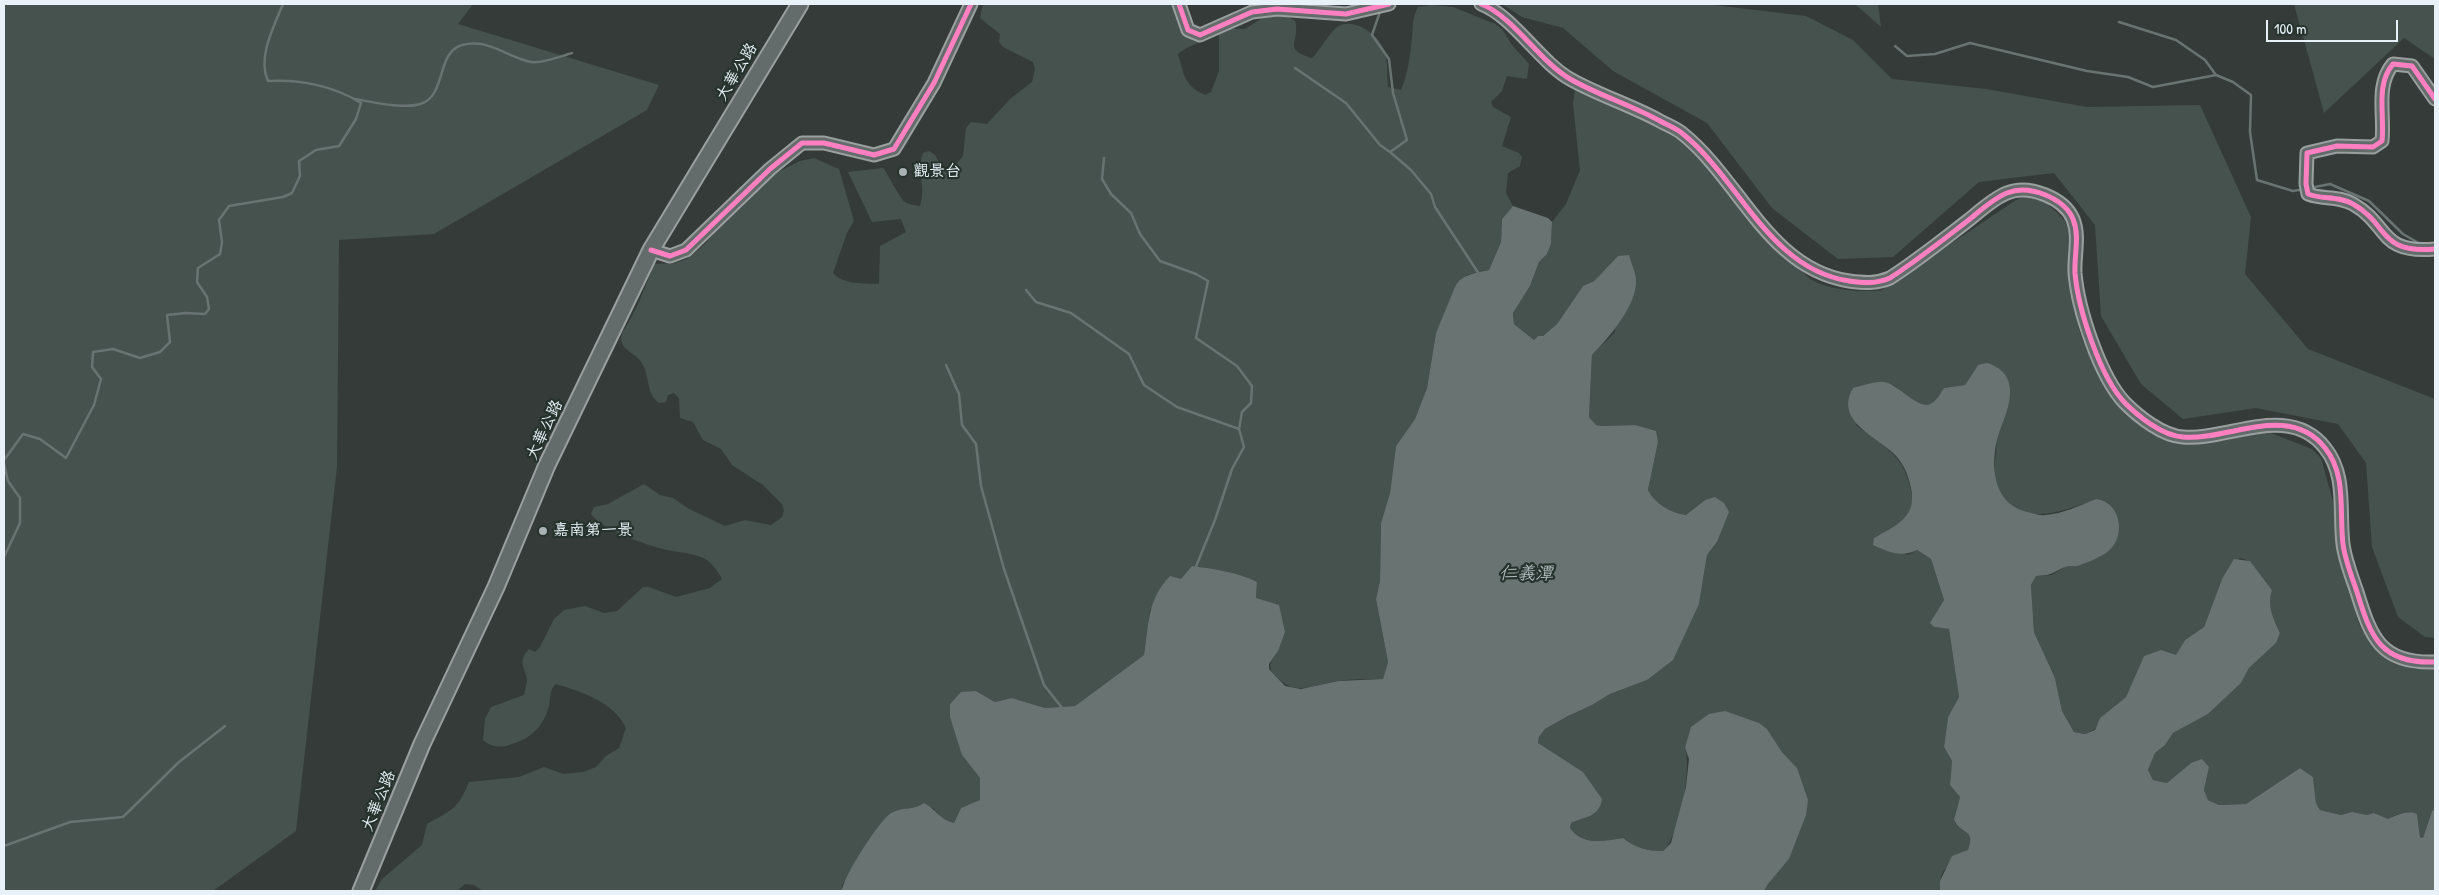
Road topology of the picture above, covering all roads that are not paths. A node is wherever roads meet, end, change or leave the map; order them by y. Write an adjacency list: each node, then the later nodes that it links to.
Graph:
1 (800, 4): 8 (main road, 大華公路)
2 (971, 4): 8 (street)
3 (1179, 4): 4 (street)
4 (1389, 4)
5 (1481, 4): 9 (street)
6 (2435, 99): 7 (street)
7 (2435, 249)
8 (651, 250): 10 (main road, 大華公路)
9 (2435, 662)
10 (361, 891)

